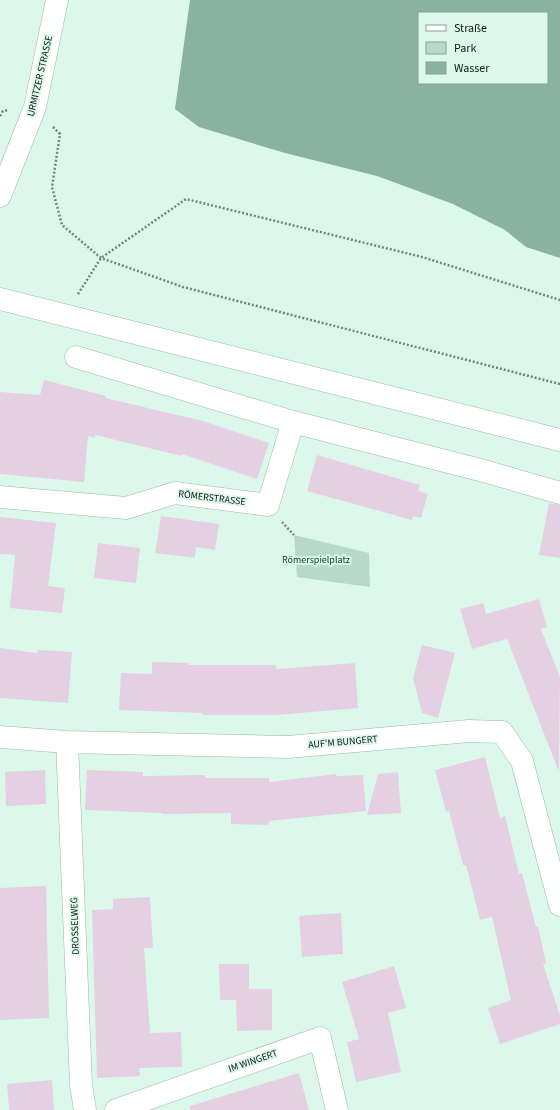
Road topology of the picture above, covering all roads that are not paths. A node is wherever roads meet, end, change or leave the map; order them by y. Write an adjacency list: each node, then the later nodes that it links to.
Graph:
1 (57, 0): 2 (street, URMITZER STRASSE)
2 (0, 196)
3 (0, 299): 6 (street)
4 (76, 357): 5 (street)
5 (293, 422): 7 (street); 8 (street, RÖMERSTRASSE)
6 (560, 440)
7 (560, 493)
8 (0, 497)
9 (0, 737): 10 (street, AUF'M BUNGERT)
10 (67, 742): 11 (street, AUF'M BUNGERT); 12 (street, DROSSELWEG)
11 (560, 905)
12 (85, 1110)
13 (116, 1110): 14 (street, IM WINGERT)
14 (337, 1110)

